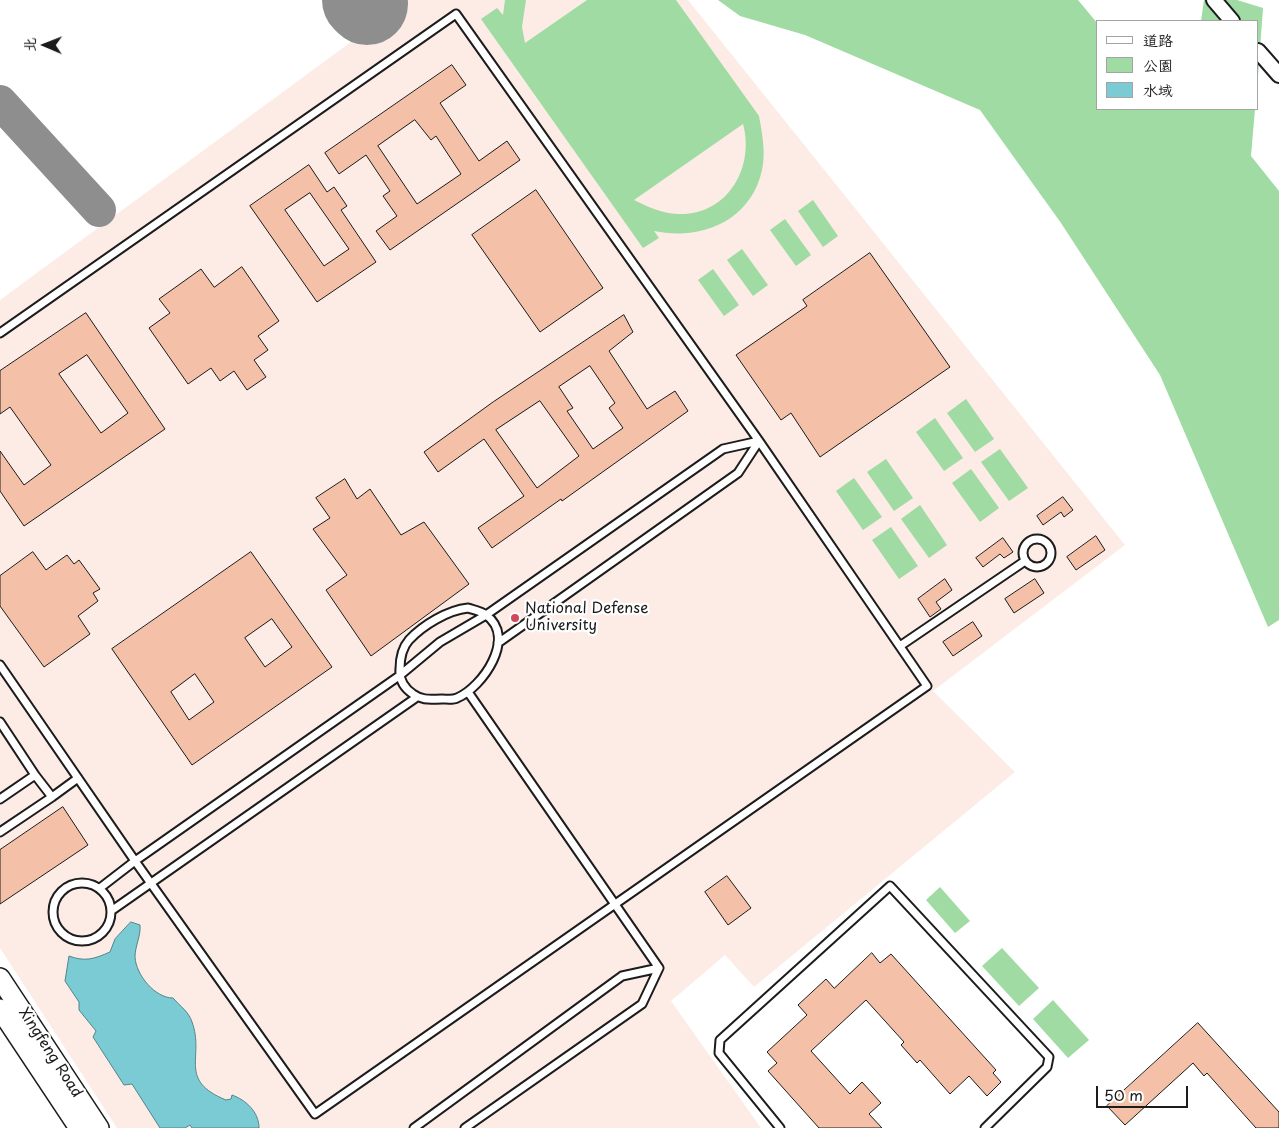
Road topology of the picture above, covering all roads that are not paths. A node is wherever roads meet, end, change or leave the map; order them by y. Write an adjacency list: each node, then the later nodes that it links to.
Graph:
1 (1214, 0): 2 (street)
2 (1231, 20)
3 (1259, 52): 4 (street)
4 (1279, 75)
5 (0, 333): 6 (lane)
6 (759, 441): 8 (lane); 9 (lane); 10 (lane)
7 (1026, 561): 7 (lane); 10 (lane)
8 (486, 615): 9 (lane); 12 (lane); 12 (lane)
9 (498, 642): 13 (lane)
10 (900, 646): 24 (lane)
11 (0, 666): 17 (lane)
12 (399, 676): 14 (lane); 21 (lane)
13 (468, 692): 14 (lane); 24 (lane)
14 (417, 697): 22 (lane)
15 (0, 722): 16 (lane)
16 (35, 775): 18 (lane); 19 (lane)
17 (78, 778): 18 (lane); 21 (lane)
18 (52, 797): 20 (lane)
19 (0, 799)
20 (0, 832)
21 (135, 861): 22 (lane); 23 (lane)
22 (152, 883): 24 (lane); 25 (lane)
23 (100, 888): 25 (lane); 25 (lane)
24 (616, 905): 26 (lane)
25 (112, 912)
26 (659, 968): 31 (lane); 32 (lane)
27 (0, 978): 30 (main road, Xingfeng Road)
28 (0, 1010): 29 (main road, Xingfeng Road)
29 (79, 1128)
30 (99, 1128)
31 (414, 1128)
32 (465, 1128)
33 (780, 1128): 34 (lane)
34 (985, 1128)

